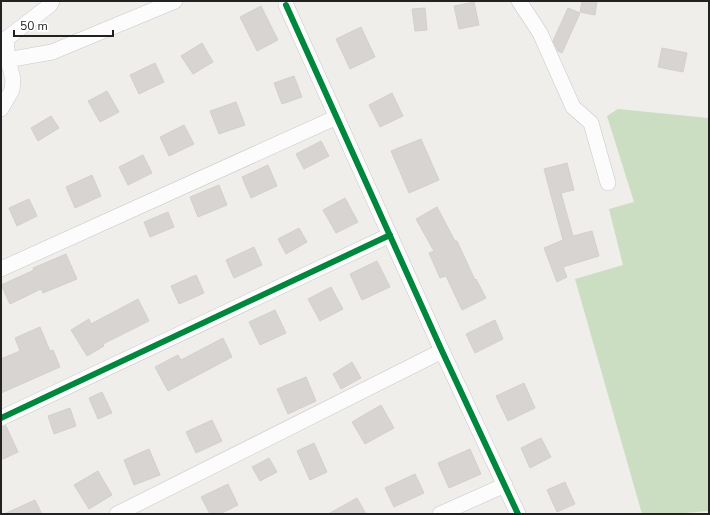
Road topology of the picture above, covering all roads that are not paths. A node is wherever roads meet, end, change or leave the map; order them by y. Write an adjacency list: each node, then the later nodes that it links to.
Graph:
1 (52, 1): 5 (street)
2 (176, 1): 5 (street)
3 (519, 1): 8 (street)
4 (286, 5): 7 (street)
5 (5, 61): 6 (street)
6 (1, 109)
7 (336, 117): 9 (street); 10 (street)
8 (608, 183)
9 (390, 235): 11 (street); 12 (street)
10 (1, 269)
11 (442, 351): 13 (street); 14 (street)
12 (1, 418)
13 (504, 484): 15 (street); 16 (street)
14 (117, 514)
15 (440, 514)
16 (518, 514)

